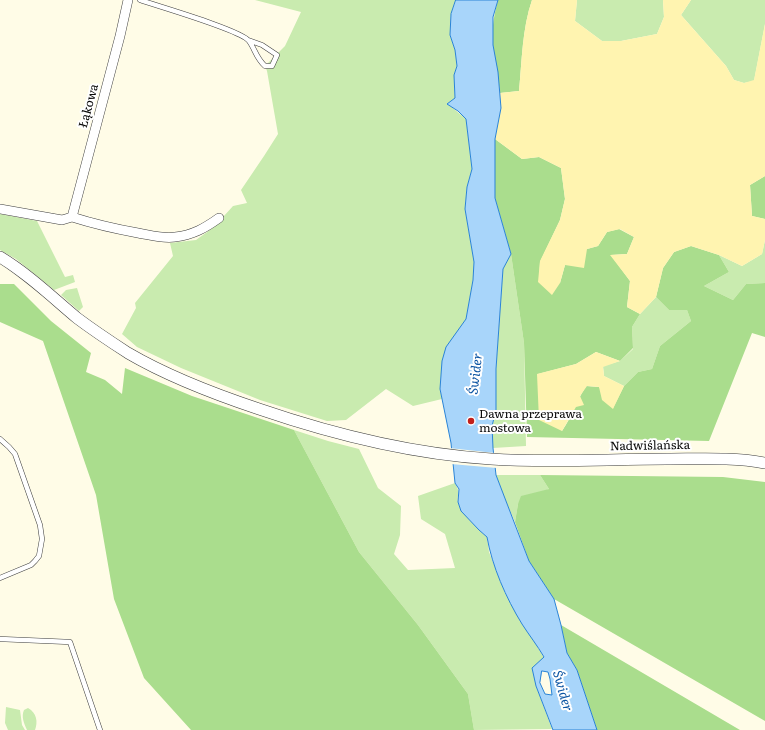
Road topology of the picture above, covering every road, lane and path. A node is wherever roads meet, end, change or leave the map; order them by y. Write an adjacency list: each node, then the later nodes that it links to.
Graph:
1 (128, 0): 5 (street, Łąkowa)
2 (140, 0): 3 (lane)
3 (248, 40): 3 (lane)
4 (0, 209): 5 (street)
5 (72, 217): 6 (street)
6 (219, 218)
7 (0, 257): 9 (street, Nadwiślańska)
8 (0, 439): 10 (lane)
9 (765, 463)
10 (0, 578)
11 (0, 639): 12 (lane)
12 (100, 730)

